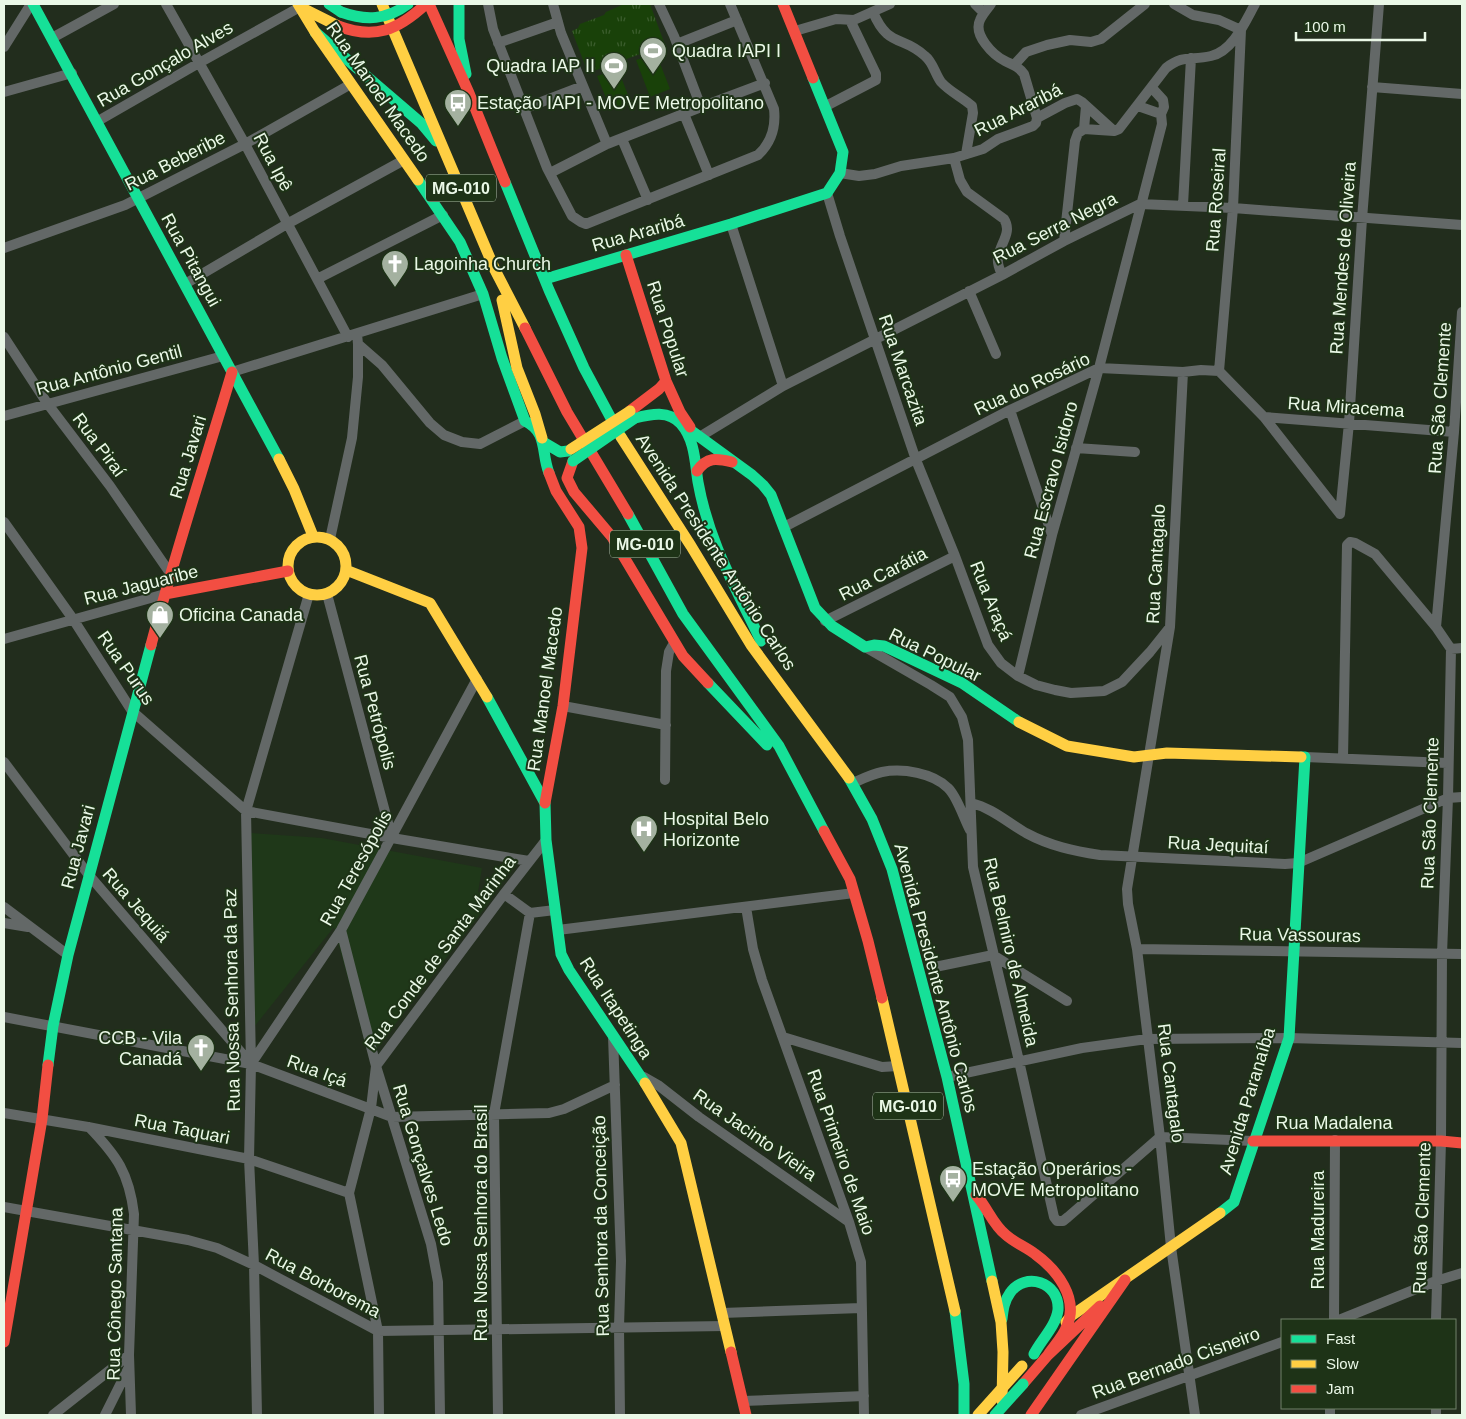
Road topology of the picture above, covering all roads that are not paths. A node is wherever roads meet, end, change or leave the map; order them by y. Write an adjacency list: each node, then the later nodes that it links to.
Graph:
1 (32, 4): 31 (main road, Rua Pitangui); 35 (street)
2 (114, 4): 31 (street)
3 (166, 4): 37 (street, Rua Ipê)
4 (329, 4): 6 (main road, bridge)
5 (382, 4): 62 (main road, MG-010)
6 (408, 4)
7 (427, 4): 22 (main road, bridge); 46 (main road, Avenida Presidente Antônio Carlos / MG-010)
8 (449, 4): 32 (main road)
9 (459, 4): 32 (main road)
10 (488, 4): 33 (street)
11 (553, 4): 27 (street)
12 (659, 4): 34 (street)
13 (730, 4): 25 (street)
14 (783, 4): 28 (main road)
15 (890, 4): 23 (street)
16 (975, 4): 24 (street)
17 (990, 4): 24 (street)
18 (1145, 4): 38 (street)
19 (1174, 4): 29 (street)
20 (1255, 4): 29 (street)
21 (1379, 4): 43 (street, Rua Mendes de Oliveira)
22 (299, 5): 30 (main road, Rua Manoel Macedo); 37 (street, Rua Gonçalo Alves)
23 (873, 12): 26 (street); 63 (street)
24 (984, 13): 38 (street)
25 (737, 20): 34 (street); 40 (street)
26 (850, 20): 28 (street); 48 (street)
27 (558, 22): 33 (street); 42 (street)
28 (795, 30): 48 (main road)
29 (1241, 30): 36 (street); 74 (street, Rua Roseiral)
30 (314, 32): 41 (main road, Rua Manoel Macedo); 62 (main road)
31 (52, 38): 39 (main road, Rua Pitangui)
32 (459, 40): 46 (main road)
33 (498, 43): 52 (street)
34 (677, 44): 51 (street)
35 (4, 47)
36 (1191, 58): 44 (street); 73 (street)
37 (199, 62): 56 (street, Rua Gonçalo Alves); 60 (street, Rua Ipê)
38 (1015, 64): 55 (street)
39 (72, 74): 45 (street); 56 (main road, Rua Pitangui)
40 (765, 83): 51 (street); 68 (street)
41 (351, 84): 60 (street, Rua Beberibe); 65 (main road, Rua Manoel Macedo)
42 (583, 86): 52 (street); 61 (street)
43 (1372, 87): 47 (street); 76 (street, Rua Mendes de Oliveira)
44 (1152, 88): 50 (street); 54 (street, Rua Escravo Isidoro)
45 (4, 92)
46 (469, 93): 87 (main road, Avenida Presidente Antônio Carlos / MG-010)
47 (1462, 94)
48 (826, 106): 67 (main road)
49 (1086, 106): 55 (street, Rua Araribá); 57 (street); 58 (street, Rua Araribá)
50 (1138, 106): 54 (street); 58 (street)
51 (701, 107): 53 (street)
52 (523, 108): 66 (street)
53 (684, 114): 59 (street); 68 (street)
54 (1161, 114): 72 (street, Rua Escravo Isidoro)
55 (1037, 118): 63 (street, Rua Araribá)
56 (98, 121): 70 (main road, Rua Pitangui)
57 (1084, 129): 58 (street); 81 (street)
58 (1114, 131)
59 (622, 139): 61 (street); 71 (street)
60 (245, 144): 70 (street, Rua Beberibe); 77 (street, Rua Ipê)
61 (607, 144): 66 (street)
62 (447, 153): 84 (main road, MG-010)
63 (966, 154): 64 (street, Rua Araribá)
64 (954, 158): 67 (street, Rua Araribá); 85 (street)
65 (404, 160): 75 (main road, Rua Manoel Macedo); 77 (street)
66 (550, 173): 71 (street)
67 (840, 173): 69 (main road)
68 (709, 175): 71 (street)
69 (827, 192): 78 (main road, Rua Araribá); 94 (street, Rua Marcazita)
70 (138, 199): 82 (street, Rua Beberibe); 88 (main road, Rua Pitangui)
71 (648, 200)
72 (1140, 204): 73 (street, Rua Serra Negra); 81 (street, Rua Serra Negra); 97 (street, Rua Escravo Isidoro)
73 (1182, 205): 74 (street, Rua Serra Negra)
74 (1232, 208): 76 (street, Rua Serra Negra); 98 (street, Rua Roseiral)
75 (443, 215): 86 (street); 90 (main road, Rua Manoel Macedo)
76 (1362, 219): 79 (street, Rua Serra Negra); 110 (street, Rua Mendes de Oliveira)
77 (287, 224): 86 (street, Rua Ipê); 88 (street)
78 (731, 224): 83 (main road, Rua Araribá); 102 (street)
79 (1462, 225)
80 (4, 236): 82 (street)
81 (1064, 241): 85 (street, Rua Serra Negra)
82 (7, 247)
83 (626, 255): 87 (main road, Rua Araribá); 101 (main road, Rua Popular)
84 (495, 270): 114 (main road); 155 (main road, MG-010)
85 (1002, 275): 89 (street, Rua Serra Negra)
86 (317, 279): 93 (street, Rua Ipê)
87 (545, 279): 145 (main road, Avenida Presidente Antônio Carlos / MG-010)
88 (185, 284): 96 (main road, Rua Pitangui)
89 (969, 291): 94 (street, Rua Serra Negra); 95 (street)
90 (483, 294): 93 (street); 109 (main road, Rua Manoel Macedo)
91 (1462, 312): 112 (street, Rua São Clemente)
92 (4, 337): 103 (street, Rua Piraí)
93 (355, 338): 99 (street); 109 (street, Rua Ipê); 125 (street)
94 (875, 339): 102 (street, Rua Serra Negra); 118 (street, Rua Marcazita)
95 (996, 354)
96 (223, 356): 99 (main road, Rua Pitangui); 103 (street, Rua Antônio Gentil)
97 (1099, 368): 100 (street, Rua do Rosário); 104 (street, Rua do Rosário); 115 (street, Rua Escravo Isidoro)
98 (1218, 371): 100 (street, Rua do Rosário); 108 (street)
99 (232, 372): 124 (main road, Rua Pitangui); 129 (main road, Rua Javari)
100 (1183, 372): 136 (street, Rua Cantagalo)
101 (666, 381): 105 (main road, Rua Popular); 106 (main road)
102 (783, 386): 113 (street, Rua Serra Negra)
103 (47, 403): 107 (street, Rua Antônio Gentil); 129 (street, Rua Piraí)
104 (1010, 410): 118 (street, Rua do Rosário); 123 (street)
105 (680, 412): 111 (main road, Rua Popular); 113 (main road, Rua Popular)
106 (632, 414): 111 (main road); 117 (main road, bridge)
107 (4, 416)
108 (1264, 417): 110 (street, Rua Miracema); 110 (street, Rua Mendes de Oliveira)
109 (525, 420): 114 (main road, Rua Manoel Macedo)
110 (1349, 423): 112 (street, Rua Miracema)
111 (682, 425): 113 (main road, Rua Popular); 120 (main road)
112 (1454, 432): 137 (street, Rua São Clemente)
113 (697, 434): 119 (main road, Rua Popular)
114 (542, 440): 117 (main road); 130 (main road, Rua Manoel Macedo)
115 (1076, 448): 116 (street); 123 (street, Rua Escravo Isidoro)
116 (1135, 452)
117 (571, 454): 130 (main road, Rua Manoel Macedo); 139 (main road)
118 (916, 460): 122 (street, Rua do Rosário); 126 (street, Rua Marcazita)
119 (735, 462): 120 (main road); 122 (main road, Rua Popular)
120 (697, 471): 145 (main road)
121 (4, 522): 134 (street, Rua Purus)
122 (784, 527): 135 (main road, Rua Popular)
123 (1052, 535): 143 (street, Rua Escravo Isidoro)
124 (313, 536): 125 (main road); 128 (main road)
125 (330, 539): 127 (main road)
126 (955, 556): 135 (street, Rua Carátia); 143 (street, Rua Araçá)
127 (346, 570): 133 (main road); 144 (main road, Rua Itapetinga)
128 (288, 571): 131 (main road, Rua Jaguaribe); 132 (main road)
129 (170, 573): 131 (main road, Rua Javari)
130 (578, 580): 146 (main road, Rua Manoel Macedo)
131 (165, 594): 134 (street, Rua Jaguaribe); 147 (main road, Rua Javari)
132 (309, 594): 133 (main road); 161 (street, Rua Nossa Senhora da Paz)
133 (327, 594): 163 (street, Rua Petrópolis)
134 (73, 620): 138 (street, Rua Jaguaribe); 147 (street, Rua Purus)
135 (825, 621): 140 (main road, Rua Popular)
136 (1170, 627): 143 (street, Rua Araçá); 149 (street, Rua Cantagalo)
137 (1436, 627): 142 (street); 151 (street)
138 (4, 638)
139 (674, 643): 148 (street); 155 (main road)
140 (865, 647): 149 (main road, Rua Popular); 160 (street, Rua Belmiro de Almeida)
141 (1462, 648): 142 (street)
142 (1451, 649): 153 (street, Rua São Clemente)
143 (1018, 676)
144 (476, 679): 159 (main road, Rua Itapetinga); 163 (street, Rua Teresópolis)
145 (786, 691): 156 (main road, Avenida Presidente Antônio Carlos / MG-010)
146 (563, 706): 148 (street); 159 (main road, Rua Manoel Macedo)
147 (132, 711): 161 (street, Rua Purus); 168 (main road, Rua Javari)
148 (666, 725): 154 (street)
149 (1150, 756): 150 (main road); 165 (street, Rua Cantagalo)
150 (1305, 757): 151 (street); 167 (main road, Avenida Paranaíba)
151 (1343, 758): 153 (street)
152 (4, 762): 168 (street, Rua Jequiá)
153 (1447, 763): 158 (street, Rua São Clemente)
154 (666, 780)
155 (796, 780): 169 (main road, MG-010)
156 (853, 783): 162 (street); 200 (main road, Avenida Presidente Antônio Carlos / MG-010)
157 (1462, 797): 158 (street, Rua Jequitaí)
158 (1448, 798): 167 (street, Rua Jequitaí); 181 (street, Rua São Clemente)
159 (545, 803): 164 (main road, Rua Itapetinga)
160 (971, 803): 162 (street, Rua Belmiro de Almeida); 165 (street, Rua Jequitaí)
161 (246, 811): 163 (street); 196 (street, Rua Nossa Senhora da Paz)
162 (971, 833): 184 (street, Rua Belmiro de Almeida)
163 (392, 838): 166 (street); 177 (street, Rua Teresópolis)
164 (546, 840): 166 (street, Rua Conde de Santa Marinha); 173 (main road, Rua Itapetinga)
165 (1133, 857): 167 (street, Rua Jequitaí); 179 (street, Rua Cantagalo)
166 (529, 861): 170 (street, Rua Conde de Santa Marinha)
167 (1298, 863): 180 (main road, Avenida Paranaíba)
168 (88, 874): 183 (main road, Rua Javari); 196 (street, Rua Jequiá)
169 (854, 893): 172 (street); 198 (main road, MG-010)
170 (504, 894): 174 (street); 197 (street, Rua Conde de Santa Marinha)
171 (4, 907): 176 (street)
172 (746, 907): 178 (street); 190 (street, Rua Primeiro de Maio)
173 (555, 910): 174 (street); 178 (main road, Rua Itapetinga)
174 (530, 913): 204 (street, Rua Nossa Senhora do Brasil)
175 (4, 923): 176 (street)
176 (29, 927): 183 (street)
177 (341, 930): 196 (street, Rua Teresópolis); 197 (street, Rua Gonçalves Ledo)
178 (558, 930): 189 (main road, Rua Itapetinga)
179 (1137, 950): 180 (street, Rua Vassouras); 192 (street, Rua Cantagalo)
180 (1293, 951): 181 (street, Rua Vassouras); 191 (main road, Avenida Paranaíba)
181 (1442, 954): 182 (street, Rua Vassouras); 193 (street, Rua São Clemente)
182 (1462, 954)
183 (68, 955): 188 (main road, Rua Javari)
184 (993, 955): 185 (street); 186 (street); 195 (street, Rua Belmiro de Almeida)
185 (935, 967)
186 (1066, 1001)
187 (4, 1017): 188 (street, Rua Içá)
188 (53, 1026): 196 (street, Rua Içá); 206 (main road, Rua Javari)
189 (612, 1036): 199 (main road, Rua Itapetinga); 201 (street, Rua Senhora da Conceição)
190 (783, 1038): 198 (street); 218 (street, Rua Primeiro de Maio)
191 (1288, 1038): 192 (street); 193 (street); 210 (main road, Avenida Paranaíba)
192 (1147, 1039): 195 (street); 208 (street, Rua Cantagalo)
193 (1442, 1043): 194 (street); 211 (street, Rua São Clemente)
194 (1462, 1043)
195 (1019, 1061): 200 (street); 208 (street, Rua Belmiro de Almeida)
196 (251, 1064): 202 (street, Rua Içá); 213 (street, Rua Nossa Senhora da Paz)
197 (376, 1066): 202 (street, Rua Conde de Santa Marinha); 205 (street, Rua Gonçalves Ledo)
198 (898, 1066): 245 (main road, MG-010)
199 (640, 1076): 218 (street, Rua Jacinto Vieira); 228 (main road, Rua Itapetinga)
200 (947, 1077): 214 (main road, Avenida Presidente Antônio Carlos / MG-010)
201 (615, 1085): 204 (street, Rua Içá); 235 (street, Rua Senhora da Conceição)
202 (371, 1108): 205 (street, Rua Içá); 215 (street, Rua Conde de Santa Marinha)
203 (4, 1113): 206 (street, Rua Taquari)
204 (494, 1114): 205 (street, Rua Içá); 236 (street, Rua Nossa Senhora do Brasil)
205 (392, 1117): 238 (street, Rua Gonçalves Ledo)
206 (42, 1120): 207 (street, Rua Taquari); 217 (main road, Rua Javari)
207 (88, 1126): 213 (street, Rua Taquari); 219 (street, Rua Cônego Santana)
208 (1160, 1137): 210 (street, Rua Madalena); 220 (street, Rua Cantagalo)
209 (1335, 1140): 210 (main road, Rua Madalena); 211 (main road, Rua Madalena); 230 (street, Rua Madureira)
210 (1254, 1141): 220 (main road, Avenida Paranaíba)
211 (1441, 1141): 212 (main road, Rua Madalena); 224 (street, Rua São Clemente)
212 (1462, 1143)
213 (250, 1159): 215 (street, Rua Taquari); 221 (street, Rua Nossa Senhora da Paz)
214 (971, 1191): 226 (main road); 233 (main road, Avenida Presidente Antônio Carlos / MG-010)
215 (349, 1193): 237 (street, Rua Conde de Santa Marinha)
216 (4, 1207): 217 (street, Rua Borborema)
217 (27, 1212): 219 (street, Rua Borborema); 239 (main road, Rua Javari)
218 (850, 1222): 227 (street, Rua Primeiro de Maio)
219 (132, 1230): 221 (street, Rua Borborema); 243 (street, Rua Cônego Santana)
220 (1171, 1246): 223 (main road, Avenida Paranaíba); 244 (street, Rua Cantagalo)
221 (254, 1265): 237 (street, Rua Borborema); 252 (street, Rua Nossa Senhora da Paz)
222 (1462, 1273): 224 (street)
223 (1125, 1280): 225 (main road, Avenida Paranaíba); 242 (main road, Avenida Paranaíba); 263 (main road)
224 (1436, 1281): 231 (street); 232 (street, Rua São Clemente)
225 (1101, 1295): 226 (main road); 229 (main road, Avenida Paranaíba)
226 (1069, 1297): 229 (main road)
227 (861, 1308): 228 (street); 246 (street, Rua Primeiro de Maio)
228 (722, 1313): 234 (main road, Rua Itapetinga)
229 (1071, 1316): 241 (main road, Avenida Paranaíba); 242 (main road)
230 (1334, 1319)
231 (1341, 1319)
232 (1436, 1319)
233 (1001, 1322): 241 (main road); 262 (main road, Avenida Presidente Antônio Carlos / MG-010)
234 (725, 1326): 235 (street, Rua Borborema); 247 (main road, Rua Itapetinga)
235 (619, 1327): 236 (street, Rua Borborema); 256 (street, Rua Senhora da Conceição)
236 (497, 1329): 238 (street, Rua Borborema); 255 (street, Rua Nossa Senhora do Brasil)
237 (378, 1331): 238 (street, Rua Borborema); 253 (street, Rua Conde de Santa Marinha)
238 (439, 1331): 254 (street, Rua Gonçalves Ledo)
239 (4, 1342)
240 (1281, 1342): 244 (street, Rua Bernado Cisneiro)
241 (1034, 1354): 260 (main road, Avenida Paranaíba, bridge)
242 (1048, 1356): 261 (main road, Avenida Paranaíba, bridge)
243 (129, 1361): 249 (street); 250 (street); 251 (street, Rua Cônego Santana)
244 (1191, 1376): 264 (street, Rua Bernado Cisneiro); 265 (street, Rua Cantagalo)
245 (964, 1384): 248 (main road); 259 (main road, MG-010)
246 (864, 1396): 247 (street); 258 (street, Rua Primeiro de Maio)
247 (743, 1402): 257 (main road, Rua Itapetinga)
248 (952, 1408)
249 (53, 1415)
250 (105, 1415)
251 (131, 1415)
252 (257, 1415)
253 (379, 1415)
254 (440, 1415)
255 (498, 1415)
256 (620, 1415)
257 (746, 1415)
258 (864, 1415)
259 (964, 1415)
260 (978, 1415)
261 (995, 1415)
262 (1002, 1415)
263 (1031, 1415)
264 (1081, 1415)
265 (1195, 1415)

